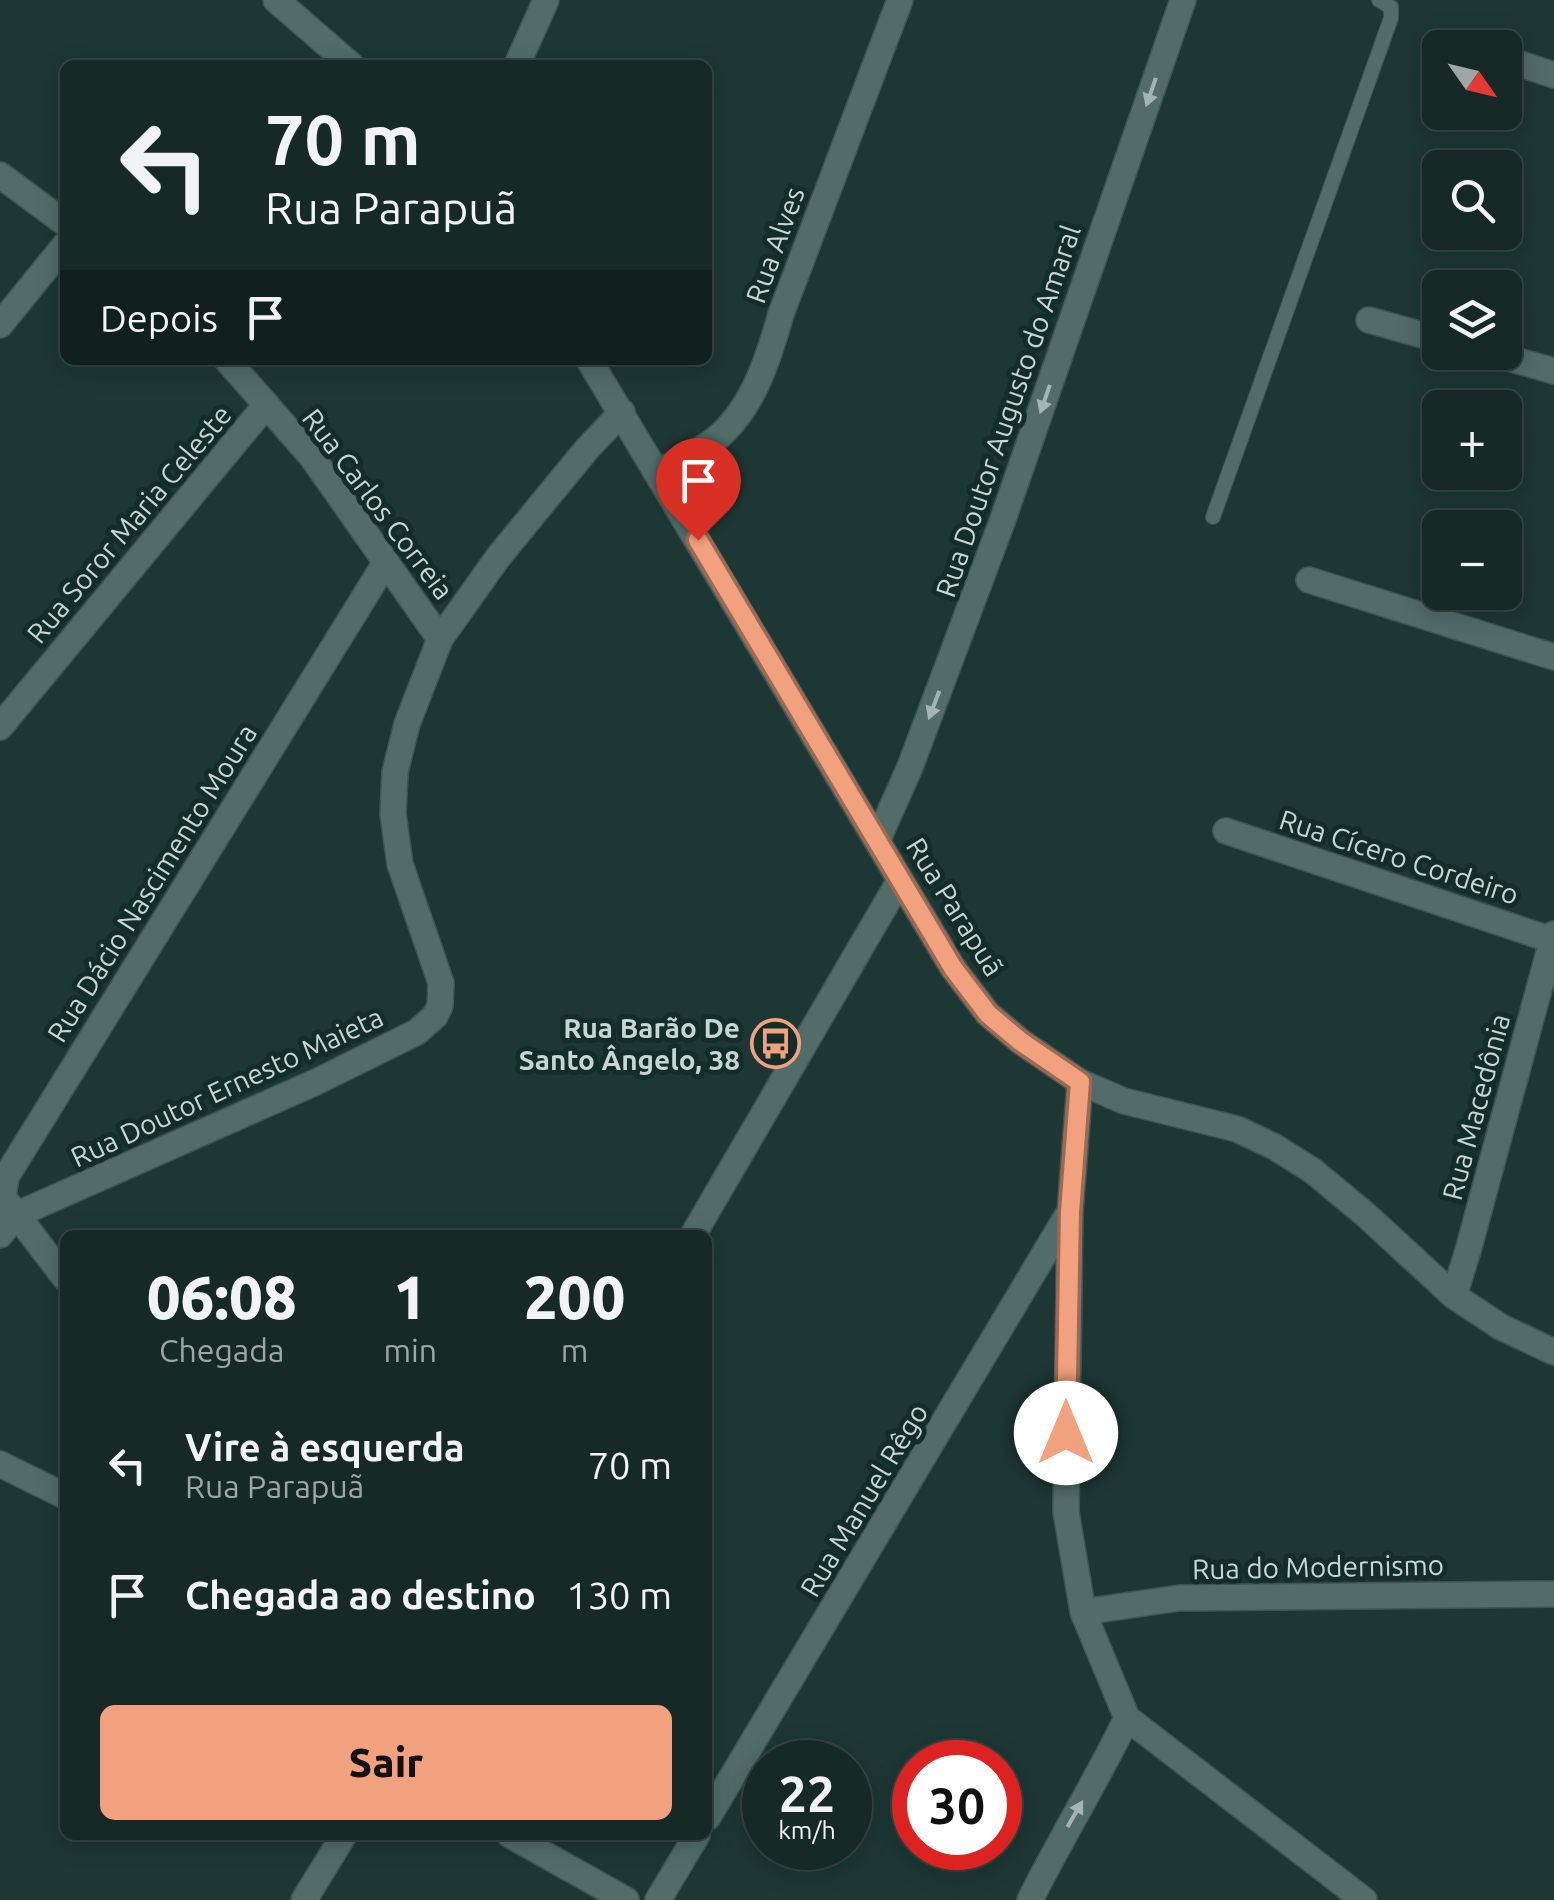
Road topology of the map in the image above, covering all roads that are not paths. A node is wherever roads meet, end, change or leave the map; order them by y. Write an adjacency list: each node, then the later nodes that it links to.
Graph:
1 (276, 0): 6 (street)
2 (546, 0): 7 (street)
3 (900, 0): 22 (street, Rua Alves)
4 (1184, 0): 30 (street, Rua Doutor Augusto do Amaral, one-way to 30)
5 (1379, 0): 23 (lane)
6 (344, 60)
7 (519, 60)
8 (1522, 65): 9 (street)
9 (1554, 76)
10 (0, 175): 11 (street)
11 (60, 219)
12 (60, 252): 14 (street)
13 (1369, 320): 15 (street)
14 (0, 325)
15 (1422, 335)
16 (1522, 362): 19 (street)
17 (231, 365): 20 (street, Rua Carlos Correia)
18 (592, 365): 21 (street, Rua Parapuã)
19 (1554, 371)
20 (266, 406): 24 (street, Rua Carlos Correia); 28 (street, Rua Soror Maria Celeste)
21 (622, 412): 22 (street, Rua Parapuã); 26 (street, Rua Doutor Ernesto Maieta)
22 (657, 472): 30 (street, Rua Parapuã)
23 (1213, 517)
24 (386, 562): 26 (street, Rua Carlos Correia); 35 (street, Rua Dácio Nascimento Moura)
25 (1310, 580): 27 (street)
26 (440, 639): 35 (street, Rua Doutor Ernesto Maieta)
27 (1554, 657)
28 (0, 727)
29 (1226, 831): 32 (street, Rua Cícero Cordeiro)
30 (878, 839): 31 (street, Rua Parapuã)
31 (900, 880): 33 (street, Rua Parapuã); 36 (street)
32 (1553, 937): 38 (street, Rua Macedônia)
33 (1080, 1082): 34 (street); 38 (street, Rua Parapuã)
34 (1070, 1212): 43 (street); 45 (street, Rua Manuel Rêgo)
35 (8, 1225): 37 (street)
36 (696, 1230)
37 (60, 1273)
38 (1454, 1296): 39 (street, Rua Parapuã)
39 (1554, 1352)
40 (0, 1464): 41 (street)
41 (60, 1494)
42 (1554, 1594): 43 (street, Rua do Modernismo)
43 (1083, 1612): 44 (street)
44 (1127, 1718): 52 (street, one-way to 44); 53 (street)
45 (712, 1810)
46 (341, 1840): 49 (street)
47 (519, 1840): 50 (street)
48 (694, 1840): 51 (street)
49 (305, 1899)
50 (626, 1900)
51 (658, 1900)
52 (1030, 1900)
53 (1364, 1900)

